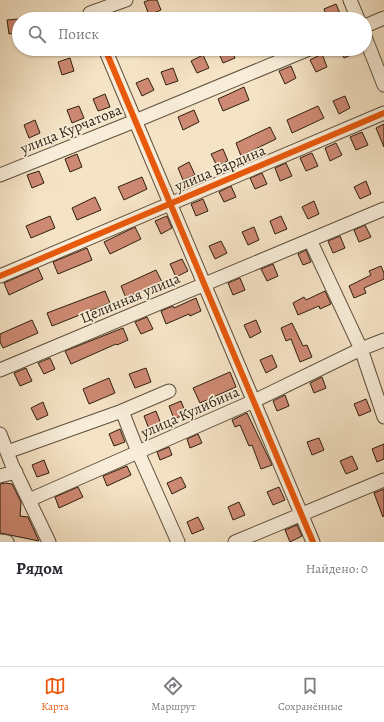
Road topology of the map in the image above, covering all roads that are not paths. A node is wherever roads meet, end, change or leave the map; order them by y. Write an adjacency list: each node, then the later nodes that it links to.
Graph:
1 (126, 0): 3 (street)
2 (350, 0): 4 (street)
3 (90, 11)
4 (355, 12)
5 (384, 18): 6 (street)
6 (372, 23)
7 (372, 54): 10 (street)
8 (108, 56): 12 (street)
9 (292, 56): 12 (street, улица Курчатова)
10 (384, 85)
11 (384, 113): 14 (street, улица Бардина)
12 (135, 121): 13 (street, улица Курчатова); 14 (street)
13 (0, 175)
14 (169, 203): 17 (street, улица Бардина); 18 (street)
15 (384, 209): 16 (street, Целинная улица)
16 (310, 240): 18 (street, Целинная улица); 20 (street)
17 (0, 276)
18 (204, 284): 21 (street, Целинная улица); 23 (street)
19 (384, 340): 20 (street, улица Кулибина)
20 (361, 349): 23 (street, улица Кулибина); 25 (street)
21 (0, 370)
22 (169, 391): 24 (street)
23 (254, 401): 28 (street, улица Кулибина); 33 (street)
24 (122, 411): 27 (street); 28 (street)
25 (384, 417)
26 (0, 434): 27 (street)
27 (7, 452): 29 (street)
28 (138, 452): 32 (street, улица Кулибина); 37 (street)
29 (16, 472): 30 (street); 32 (street)
30 (0, 476)
31 (384, 480): 33 (street)
32 (29, 500): 36 (street)
33 (301, 514): 38 (street); 39 (street)
34 (0, 541): 35 (street)
35 (7, 542)
36 (49, 542)
37 (178, 542)
38 (235, 542)
39 (313, 542)

